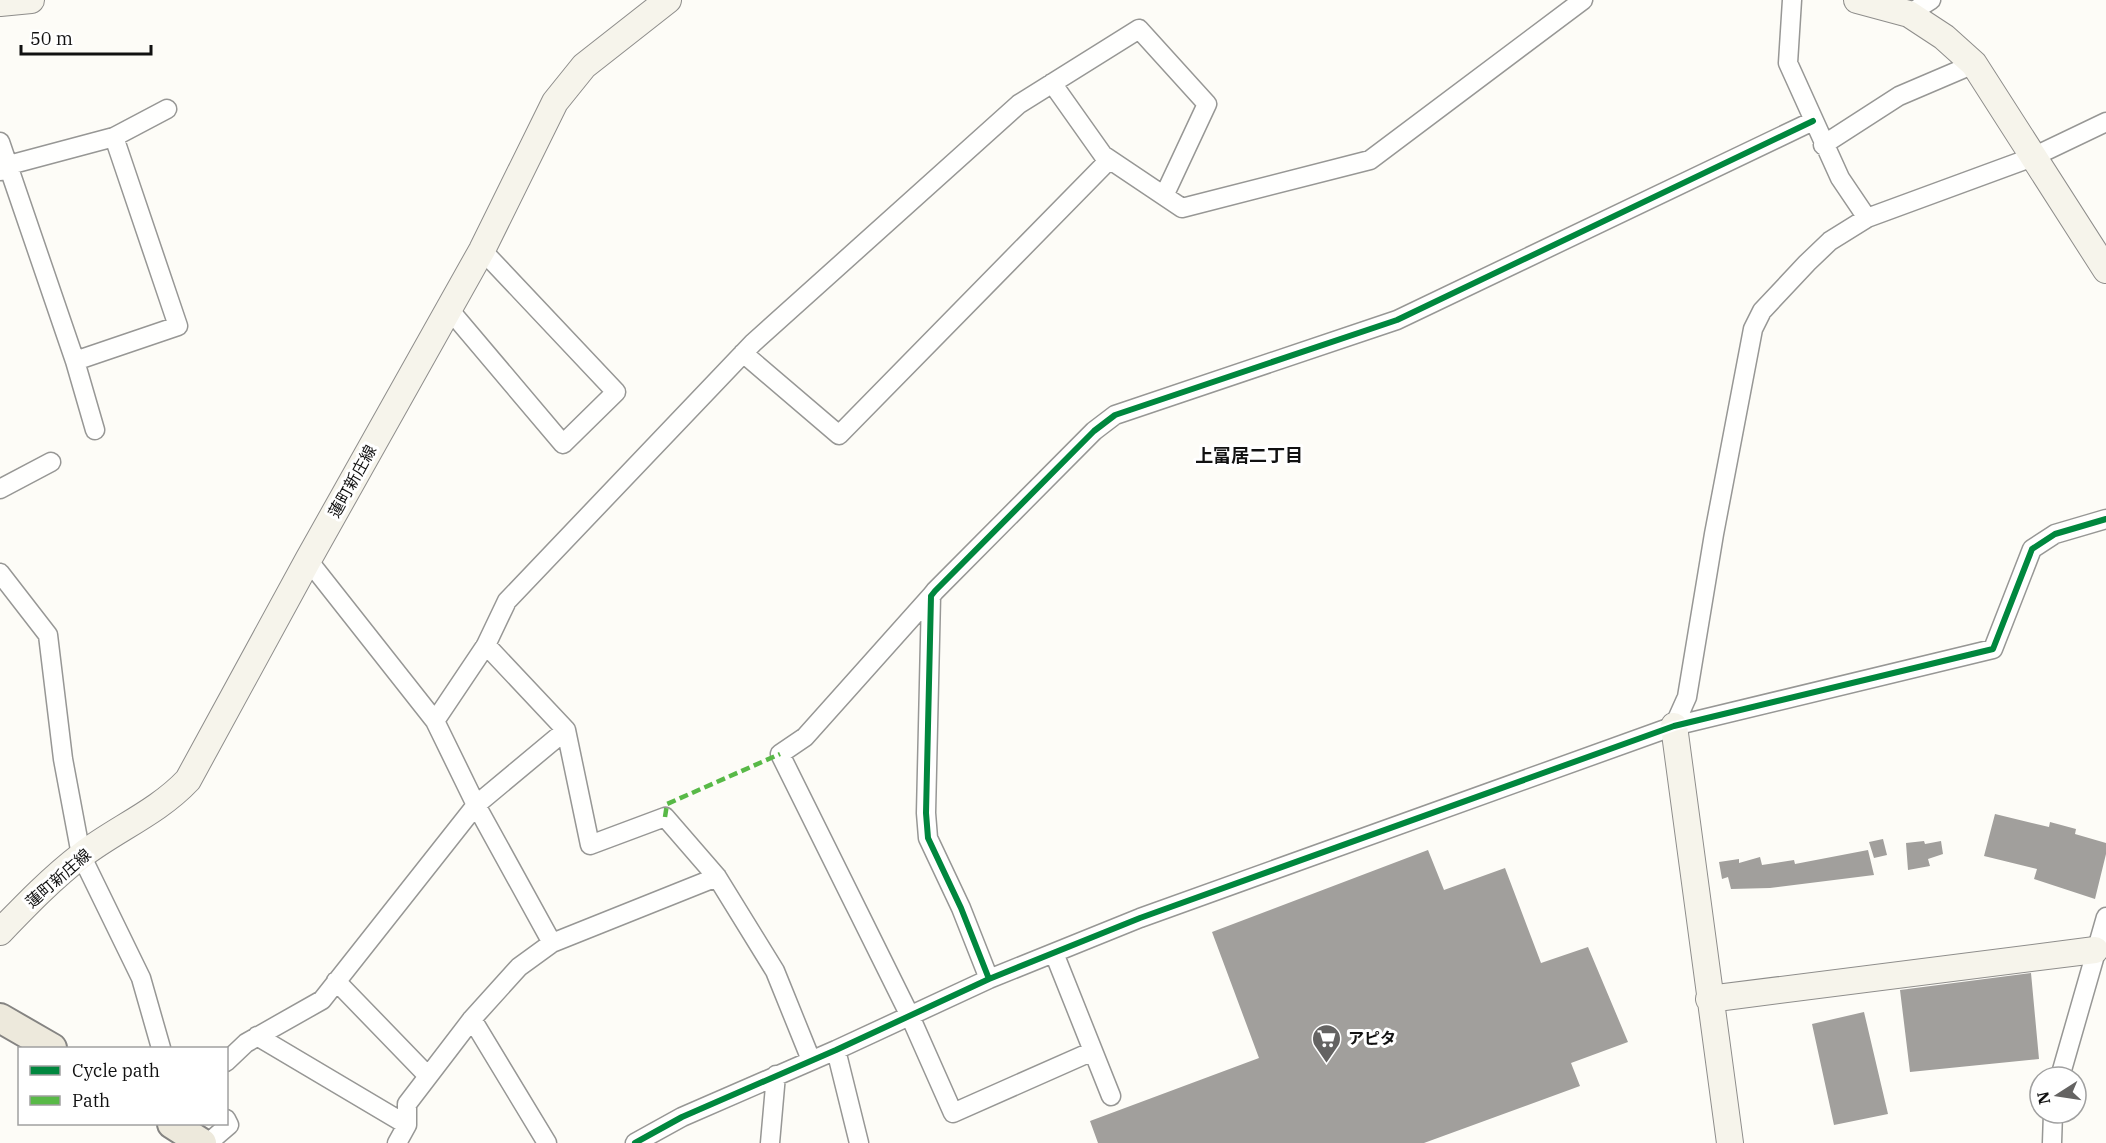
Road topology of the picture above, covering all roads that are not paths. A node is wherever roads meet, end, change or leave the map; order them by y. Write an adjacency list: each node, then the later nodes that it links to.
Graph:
1 (31, 0): 7 (street)
2 (668, 0): 22 (street, 蓮町新庄線)
3 (1583, 0): 20 (street)
4 (1792, 0): 12 (street)
5 (1857, 0): 8 (street)
6 (1931, 0): 8 (street)
7 (0, 3)
8 (1909, 14): 9 (street)
9 (1974, 64): 16 (street); 17 (street)
10 (1052, 83): 18 (street); 20 (street); 25 (street)
11 (167, 110): 14 (street)
12 (1813, 121): 16 (street); 33 (street)
13 (2106, 122): 17 (street)
14 (114, 137): 19 (street); 26 (street)
15 (0, 141): 19 (street)
16 (1823, 145): 21 (street)
17 (2033, 157): 21 (street); 23 (street)
18 (1109, 160): 20 (street); 25 (street)
19 (5, 168): 26 (street)
20 (1164, 196)
21 (1867, 218): 36 (street)
22 (482, 250): 24 (street, 蓮町新庄線); 24 (street)
23 (2106, 270)
24 (448, 308): 31 (street, 蓮町新庄線)
25 (743, 353): 34 (street)
26 (75, 361): 27 (street)
27 (95, 430)
28 (51, 462): 29 (street)
29 (0, 489)
30 (2106, 519): 36 (street)
31 (308, 560): 35 (street); 39 (street, 蓮町新庄線)
32 (0, 573): 39 (street)
33 (931, 597): 46 (street); 49 (street)
34 (486, 645): 35 (street); 37 (street)
35 (435, 721): 38 (street)
36 (1674, 726): 45 (street); 48 (street)
37 (566, 730): 38 (street); 40 (street)
38 (476, 806): 43 (street); 47 (street)
39 (81, 855): 42 (street, 蓮町新庄線); 54 (street)
40 (717, 877): 43 (street); 58 (street)
41 (2106, 916): 44 (street)
42 (0, 932)
43 (552, 943): 51 (street)
44 (2095, 950): 48 (street); 59 (street)
45 (1054, 953): 46 (street); 56 (street)
46 (989, 979): 49 (street)
47 (336, 981): 52 (street); 61 (street)
48 (1709, 999): 74 (street)
49 (910, 1016): 55 (street); 56 (street)
50 (0, 1018): 53 (main road)
51 (472, 1018): 61 (street); 70 (street)
52 (257, 1036): 57 (street); 66 (street)
53 (50, 1047)
54 (162, 1047)
55 (836, 1050): 58 (street); 73 (street)
56 (1093, 1051): 62 (street)
57 (228, 1060)
58 (811, 1060): 60 (street)
59 (2063, 1065)
60 (776, 1075): 71 (street); 72 (street)
61 (428, 1076): 66 (street)
62 (1111, 1096)
63 (228, 1123): 68 (street)
64 (173, 1125): 68 (main road)
65 (189, 1125): 68 (street)
66 (407, 1125): 69 (street)
67 (2053, 1125): 75 (street)
68 (204, 1143)
69 (397, 1143)
70 (547, 1143)
71 (634, 1143)
72 (770, 1143)
73 (860, 1143)
74 (1730, 1143)
75 (2052, 1143)

